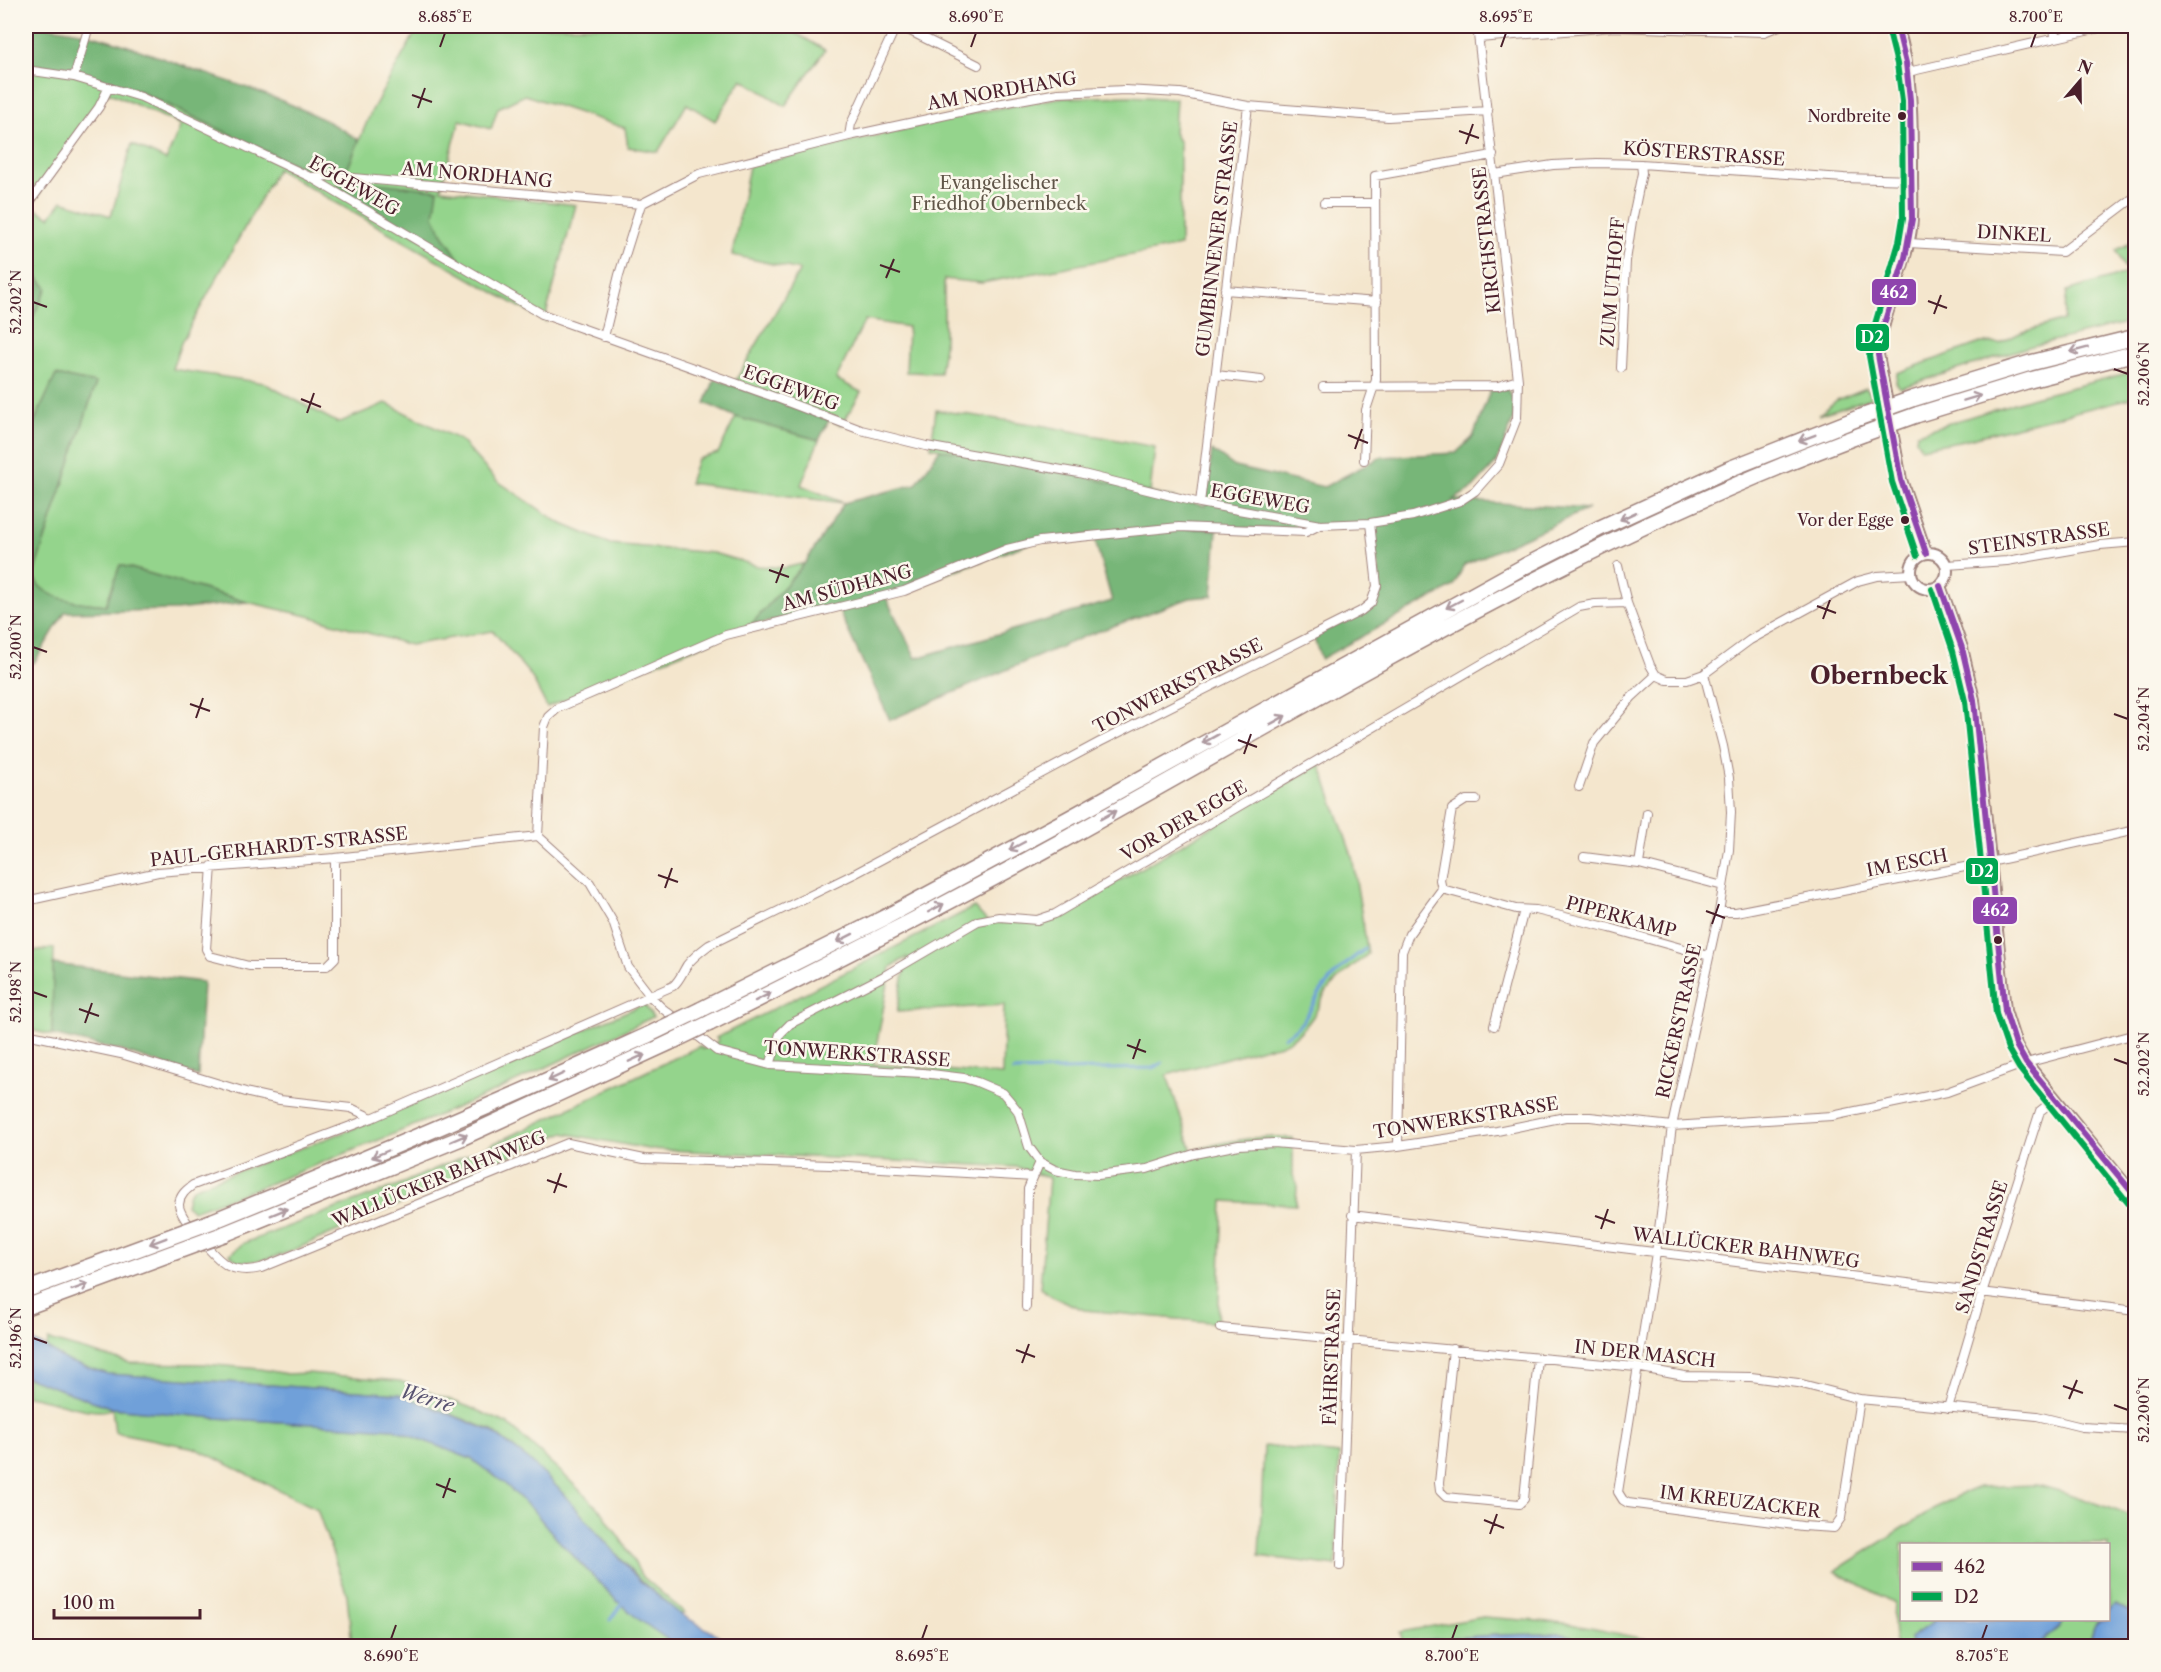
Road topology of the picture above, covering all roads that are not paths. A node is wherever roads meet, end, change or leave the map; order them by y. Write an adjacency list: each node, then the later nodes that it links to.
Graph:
1 (89, 26): 13 (street)
2 (898, 26): 10 (street); 17 (street)
3 (1477, 26): 9 (street, KIRCHSTRASSE)
4 (1779, 26): 9 (street)
5 (1897, 26): 12 (street)
6 (2054, 26): 8 (street)
7 (2108, 26): 8 (street)
8 (2055, 37): 12 (street)
9 (1479, 39): 16 (street, KIRCHSTRASSE)
10 (978, 65)
11 (26, 70): 13 (street, EGGEWEG)
12 (1908, 72): 22 (street)
13 (74, 77): 14 (street, EGGEWEG)
14 (108, 87): 21 (street, EGGEWEG); 27 (street)
15 (1248, 106): 16 (street, AM NORDHANG); 17 (street, AM NORDHANG); 29 (street, GUMBINNENER STRASSE)
16 (1488, 111): 18 (street, KIRCHSTRASSE)
17 (849, 136): 26 (street, AM NORDHANG)
18 (1493, 155): 20 (street, KIRCHSTRASSE); 25 (street)
19 (1641, 164): 20 (street, KÖSTERSTRASSE); 22 (street, KÖSTERSTRASSE); 34 (street, ZUM UTHOFF)
20 (1495, 174): 37 (street, KIRCHSTRASSE)
21 (310, 177): 26 (street, AM NORDHANG); 31 (street, EGGEWEG)
22 (1912, 180): 28 (street)
23 (2136, 196): 28 (street, DINKEL)
24 (1324, 203): 25 (street)
25 (1376, 203): 30 (street)
26 (641, 204): 31 (street)
27 (26, 207)
28 (1909, 243): 45 (street)
29 (1225, 290): 30 (street); 35 (street, GUMBINNENER STRASSE)
30 (1377, 302): 38 (street)
31 (604, 336): 41 (street, EGGEWEG)
32 (2136, 337): 85 (highway, one-way to 85, bridge)
33 (2136, 353): 87 (highway, one-way to 33, bridge)
34 (1621, 368)
35 (1216, 375): 36 (street, GUMBINNENER STRASSE); 41 (street, GUMBINNENER STRASSE)
36 (1261, 380)
37 (1518, 380): 38 (street); 42 (street, EGGEWEG)
38 (1373, 386): 39 (street); 40 (street)
39 (1323, 387)
40 (1364, 460)
41 (1200, 503): 43 (street, EGGEWEG)
42 (1370, 523): 43 (street, EGGEWEG); 69 (street, TONWERKSTRASSE)
43 (1320, 525): 57 (street, AM SÜDHANG)
44 (2136, 542): 46 (street, STEINSTRASSE)
45 (1926, 553): 46 (street); 48 (street)
46 (1947, 565): 49 (street)
47 (1618, 566): 50 (street)
48 (1911, 574): 49 (street); 51 (street)
49 (1940, 586): 60 (street)
50 (1627, 603): 52 (street); 74 (street, VOR DER EGGE)
51 (1704, 674): 52 (street); 63 (street, RICKERSTRASSE)
52 (1656, 675): 53 (street)
53 (1579, 787)
54 (1476, 800): 64 (street)
55 (1647, 813): 61 (street)
56 (2136, 830): 60 (street, IM ESCH)
57 (538, 836): 59 (street, PAUL-GERHARDT-STRASSE); 69 (street, TONWERKSTRASSE)
58 (1584, 857): 61 (street)
59 (335, 858): 62 (street, PAUL-GERHARDT-STRASSE); 62 (street)
60 (1990, 862): 67 (street, IM ESCH); 73 (street)
61 (1639, 864): 63 (street)
62 (212, 866): 65 (street, PAUL-GERHARDT-STRASSE)
63 (1724, 886): 67 (street, RICKERSTRASSE)
64 (1442, 889): 66 (street, PIPERKAMP); 78 (street)
65 (26, 901)
66 (1524, 910): 68 (street, PIPERKAMP); 70 (street)
67 (1719, 912): 68 (street, RICKERSTRASSE)
68 (1708, 956): 77 (street, RICKERSTRASSE)
69 (651, 997): 74 (street, TONWERKSTRASSE); 76 (street, WALLÜCKER BAHNWEG)
70 (1494, 1026)
71 (26, 1034): 76 (street)
72 (2136, 1034): 73 (street, TONWERKSTRASSE)
73 (2026, 1064): 75 (street); 77 (street, TONWERKSTRASSE)
74 (770, 1065): 80 (street, TONWERKSTRASSE)
75 (2054, 1100): 82 (street); 86 (street, SANDSTRASSE)
76 (372, 1119): 81 (street, WALLÜCKER BAHNWEG)
77 (1672, 1126): 78 (street, TONWERKSTRASSE); 84 (street, RICKERSTRASSE)
78 (1398, 1146): 79 (street, TONWERKSTRASSE)
79 (1356, 1150): 80 (street, TONWERKSTRASSE); 83 (street, FÄHRSTRASSE)
80 (1040, 1162): 81 (street)
81 (1033, 1177): 88 (street)
82 (2136, 1198)
83 (1352, 1215): 84 (street, WALLÜCKER BAHNWEG); 91 (street, FÄHRSTRASSE)
84 (1656, 1253): 86 (street, WALLÜCKER BAHNWEG); 94 (street, RICKERSTRASSE)
85 (26, 1290)
86 (1982, 1293): 89 (street, WALLÜCKER BAHNWEG); 96 (street, SANDSTRASSE)
87 (26, 1307)
88 (1026, 1307)
89 (2136, 1311)
90 (1220, 1328): 91 (street, IN DER MASCH)
91 (1348, 1339): 92 (street, IN DER MASCH); 99 (street, FÄHRSTRASSE)
92 (1453, 1349): 93 (street, IN DER MASCH); 93 (street)
93 (1538, 1359): 94 (street, IN DER MASCH)
94 (1636, 1366): 95 (street, IN DER MASCH); 98 (street, RICKERSTRASSE)
95 (1860, 1399): 96 (street, IN DER MASCH); 98 (street, IM KREUZACKER)
96 (1948, 1408): 97 (street, IN DER MASCH)
97 (2136, 1430)
98 (1620, 1496)
99 (1340, 1566)

